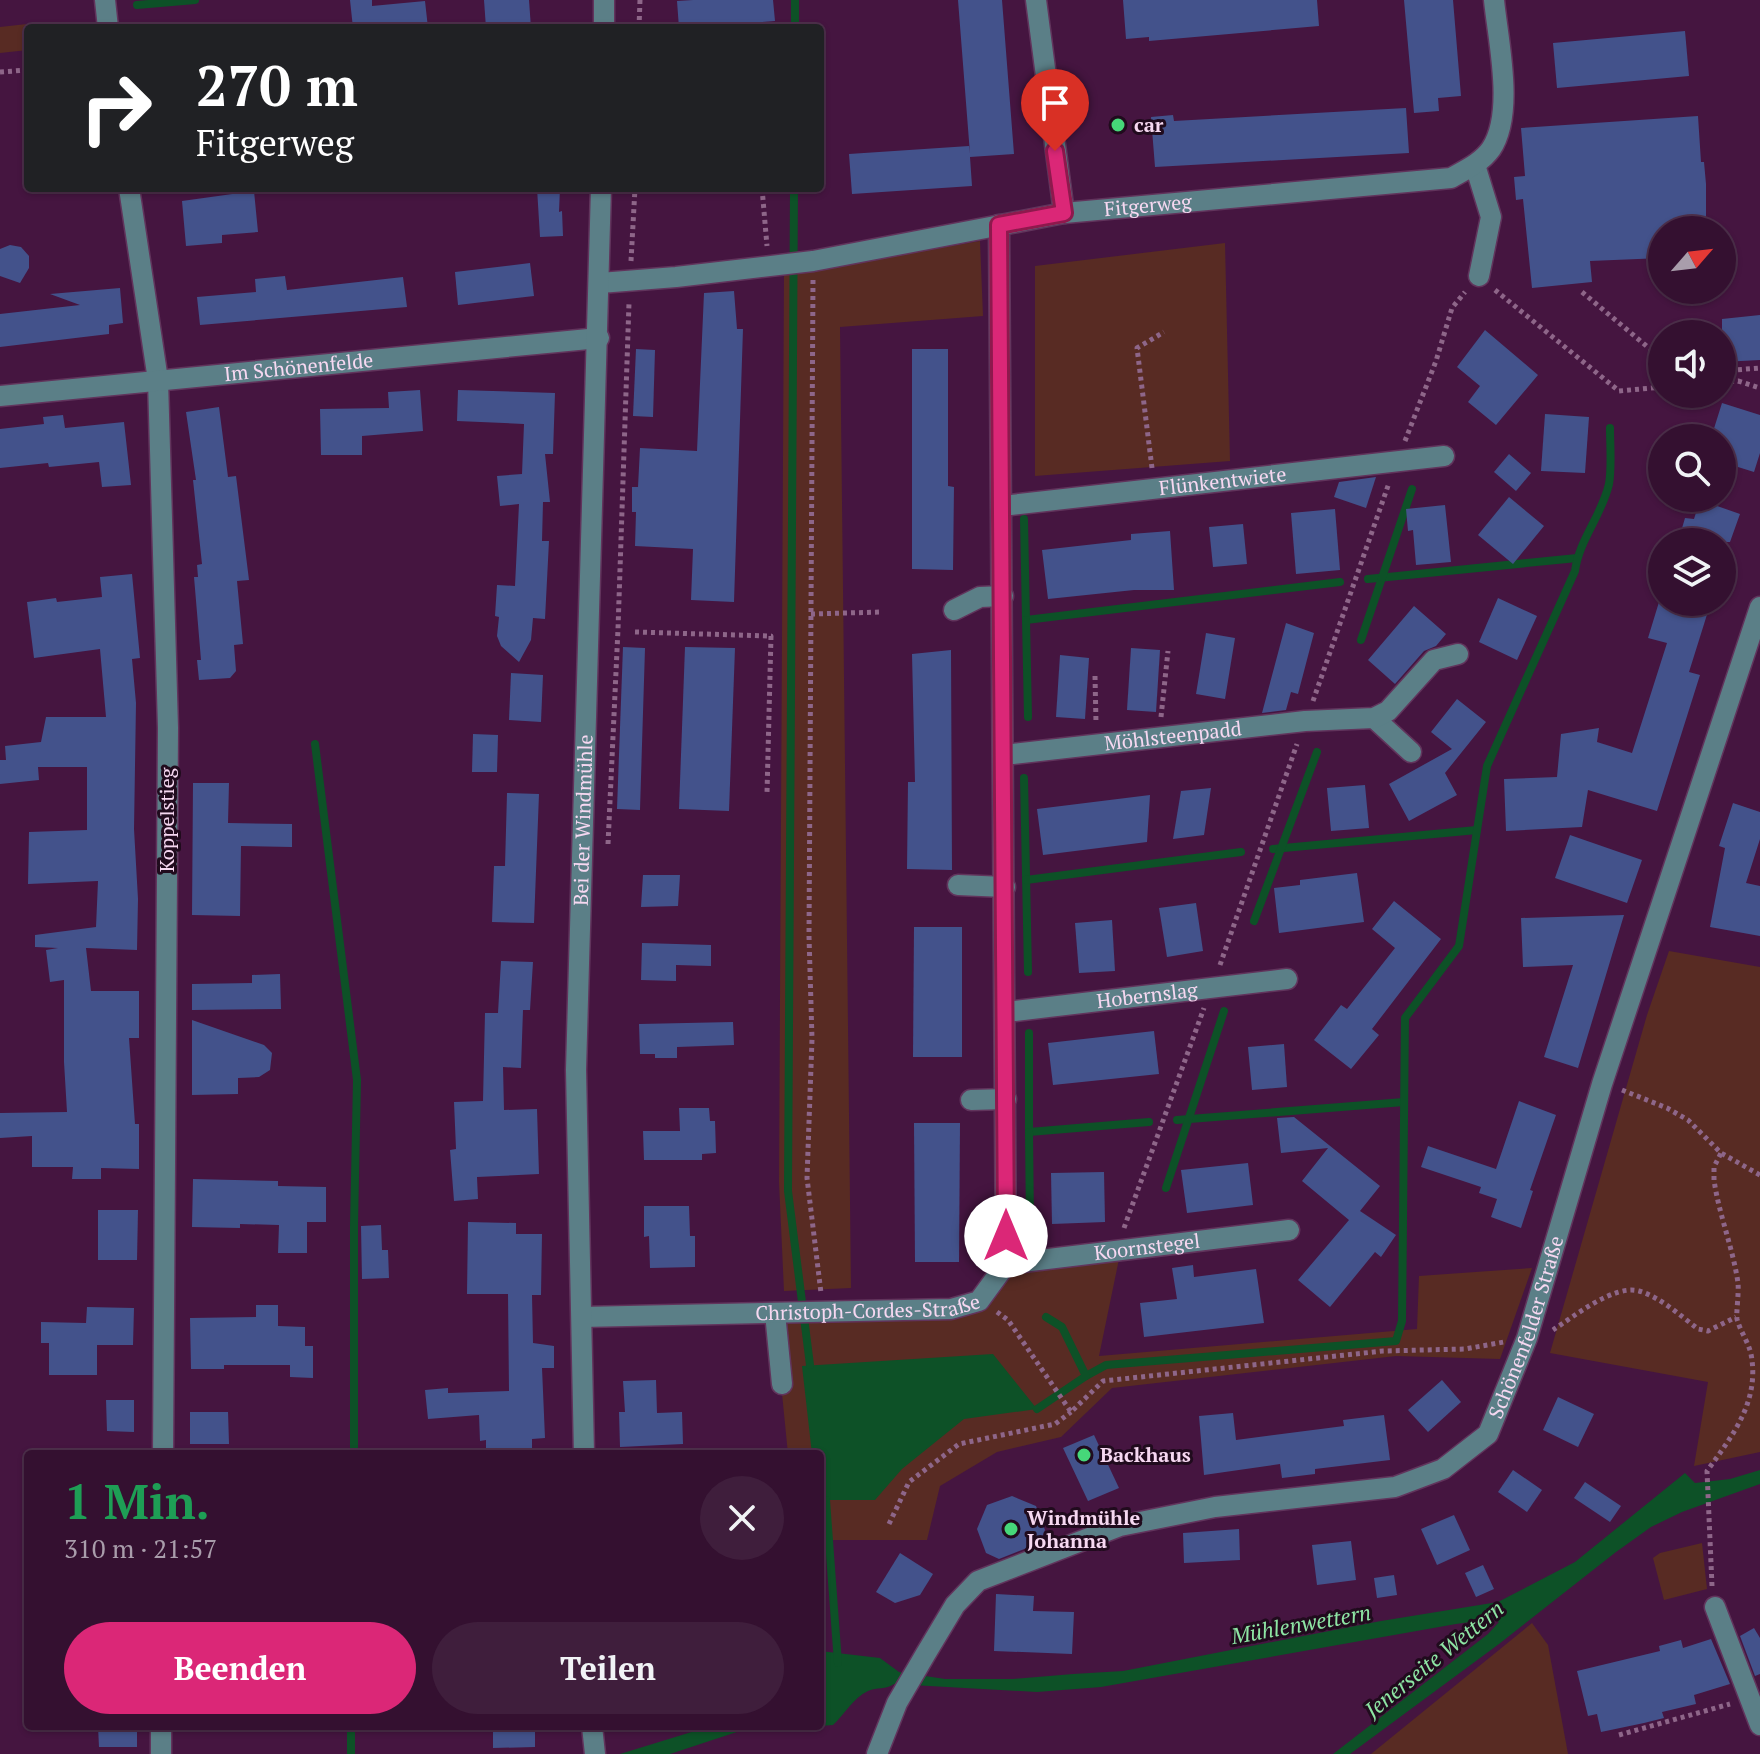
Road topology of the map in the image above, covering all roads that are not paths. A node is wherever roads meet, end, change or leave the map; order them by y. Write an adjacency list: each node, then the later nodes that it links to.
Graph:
1 (105, 0): 5 (street)
2 (604, 0): 6 (street)
3 (1036, 0): 10 (street)
4 (1494, 0): 7 (street)
5 (108, 24)
6 (604, 24)
7 (1475, 165): 10 (street, Fitgerweg); 12 (street)
8 (130, 192): 15 (street, Koppelstieg)
9 (601, 192): 13 (street, Bei der Windmühle)
10 (1064, 213): 11 (street, Fitgerweg)
11 (999, 225): 13 (street, Fitgerweg); 18 (street)
12 (1479, 276)
13 (600, 283): 14 (street, Bei der Windmühle)
14 (599, 338): 15 (street, Im Schönenfelde); 35 (street, Bei der Windmühle)
15 (158, 380): 16 (street, Im Schönenfelde); 37 (street, Koppelstieg)
16 (0, 396)
17 (1444, 456): 18 (street, Flünkentwiete)
18 (1002, 506): 19 (street)
19 (1003, 596): 21 (street); 25 (street)
20 (1760, 607): 45 (street, Schönenfelder Straße)
21 (954, 610)
22 (1458, 654): 23 (street)
23 (1374, 718): 24 (street); 25 (street, Möhlsteenpadd)
24 (1411, 752)
25 (1004, 755): 27 (street)
26 (958, 885): 27 (street)
27 (1005, 887): 29 (street)
28 (1287, 979): 29 (street, Hobernslag)
29 (1006, 1012): 30 (street)
30 (1006, 1099): 31 (street); 33 (street)
31 (971, 1100)
32 (1289, 1230): 33 (street, Koornstegel)
33 (1006, 1264): 34 (street, Christoph-Cordes-Straße)
34 (775, 1313): 35 (street, Christoph-Cordes-Straße); 36 (street)
35 (582, 1317): 38 (street, Bei der Windmühle)
36 (782, 1384)
37 (163, 1450)
38 (584, 1450)
39 (1715, 1607): 40 (street)
40 (1760, 1724)
41 (161, 1730): 44 (street)
42 (592, 1730): 43 (street)
43 (595, 1753)
44 (161, 1754)
45 (877, 1754)

